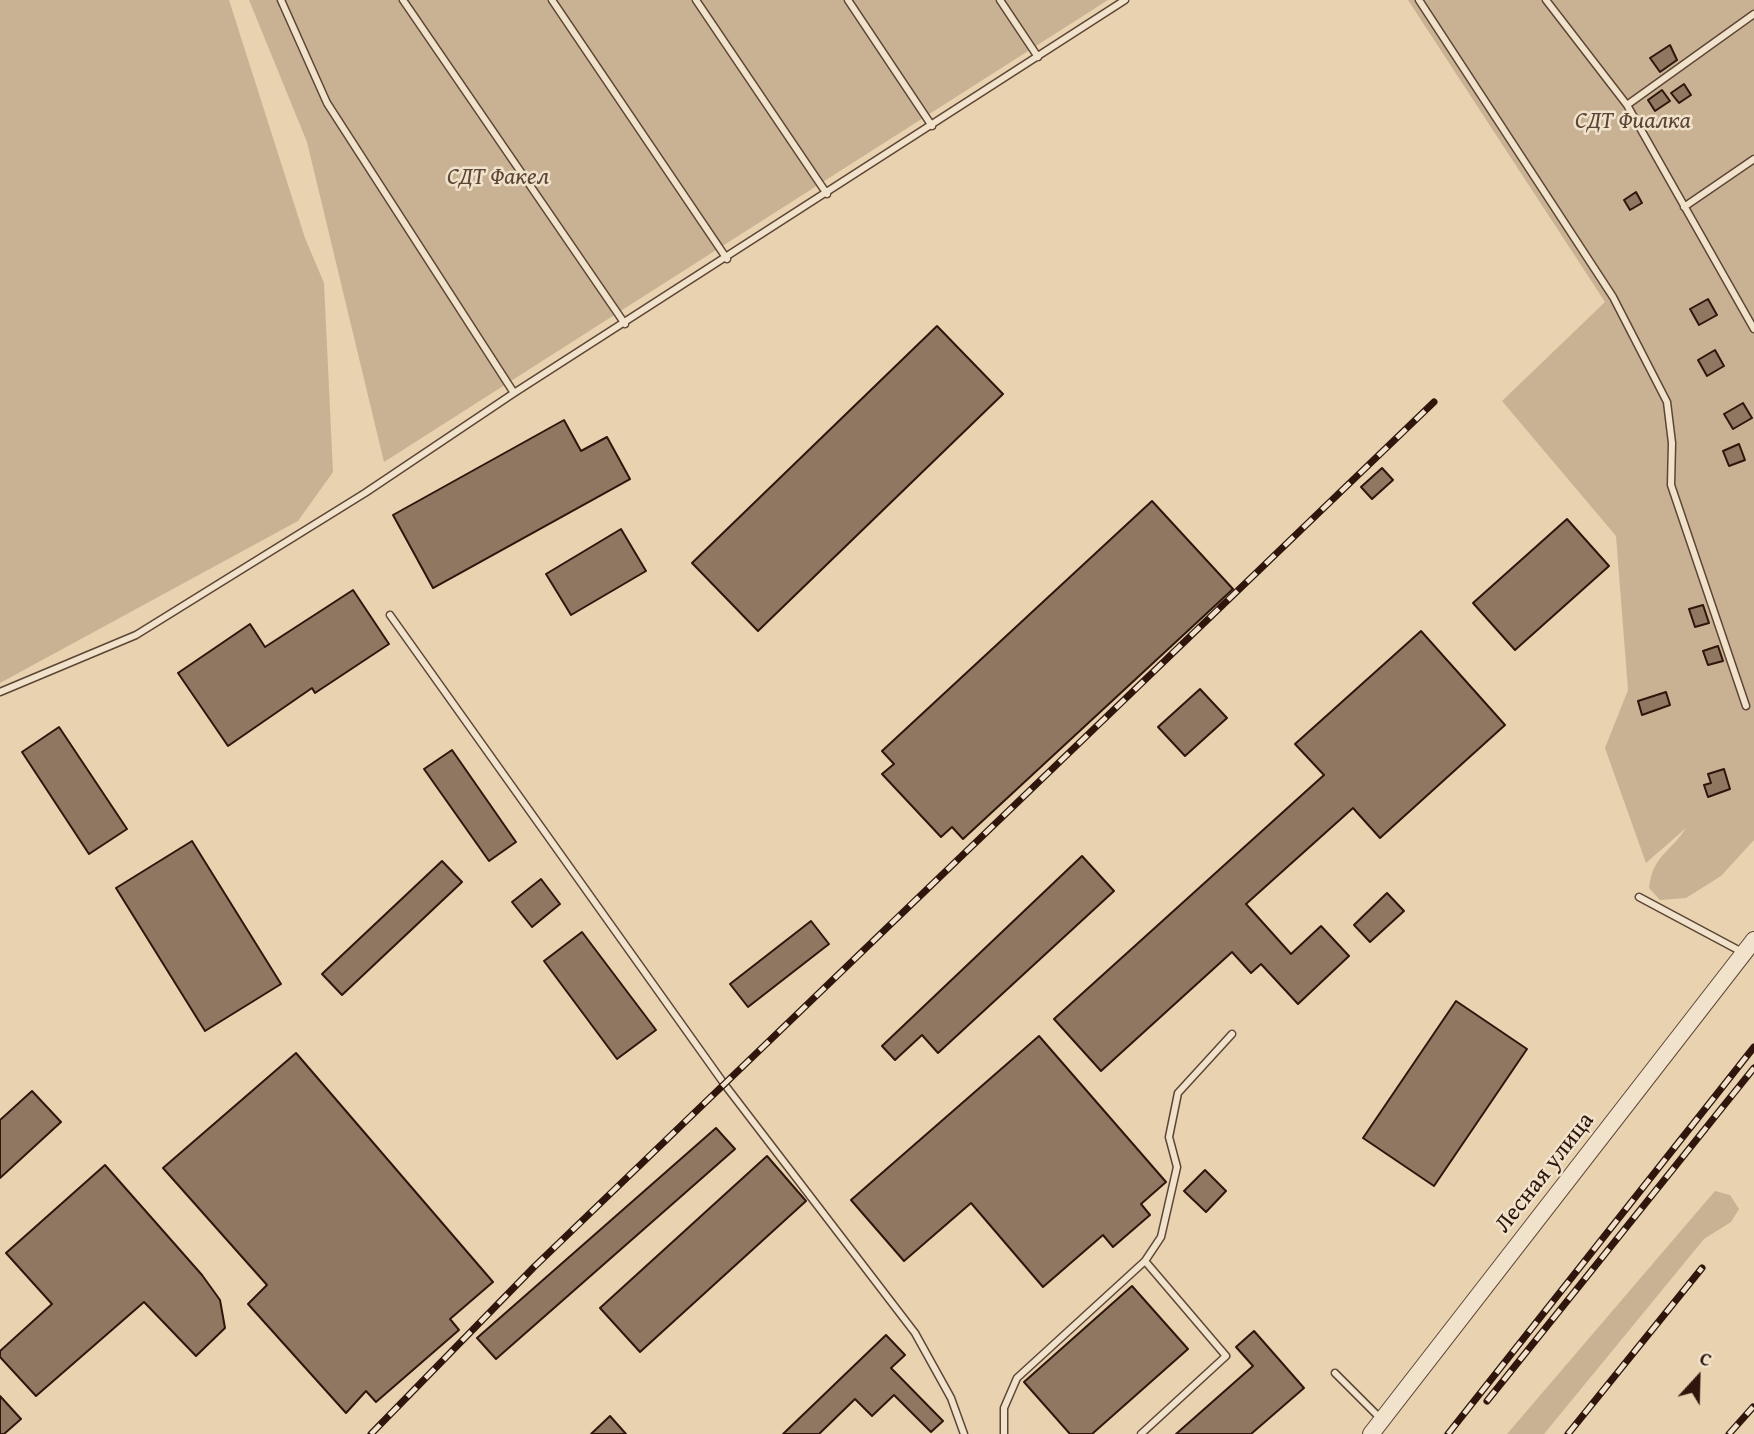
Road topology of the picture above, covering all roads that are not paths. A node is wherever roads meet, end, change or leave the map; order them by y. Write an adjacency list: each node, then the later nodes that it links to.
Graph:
1 (281, 0): 20 (lane)
2 (403, 0): 19 (lane)
3 (552, 0): 17 (lane)
4 (695, 0): 15 (lane)
5 (848, 0): 13 (lane)
6 (1000, 0): 11 (lane)
7 (1419, 0): 23 (lane)
8 (1546, 0): 12 (lane)
9 (1123, 1): 11 (lane)
10 (1754, 13): 12 (lane)
11 (1038, 57): 13 (lane)
12 (1627, 105): 16 (lane)
13 (932, 126): 15 (lane)
14 (1754, 159): 16 (lane)
15 (827, 194): 17 (lane)
16 (1684, 207): 18 (lane)
17 (727, 258): 19 (lane)
18 (1753, 323)
19 (625, 324): 20 (lane)
20 (514, 393): 22 (lane)
21 (390, 614): 30 (lane)
22 (0, 692)
23 (1746, 706)
24 (1639, 897): 25 (lane)
25 (1749, 947): 29 (street, Лесная улица)
26 (1231, 1034): 27 (lane)
27 (1144, 1261): 31 (lane); 32 (lane)
28 (1335, 1373): 29 (lane)
29 (1382, 1420): 33 (street, Лесная улица)
30 (964, 1434)
31 (1004, 1434)
32 (1140, 1434)
33 (1371, 1434)

